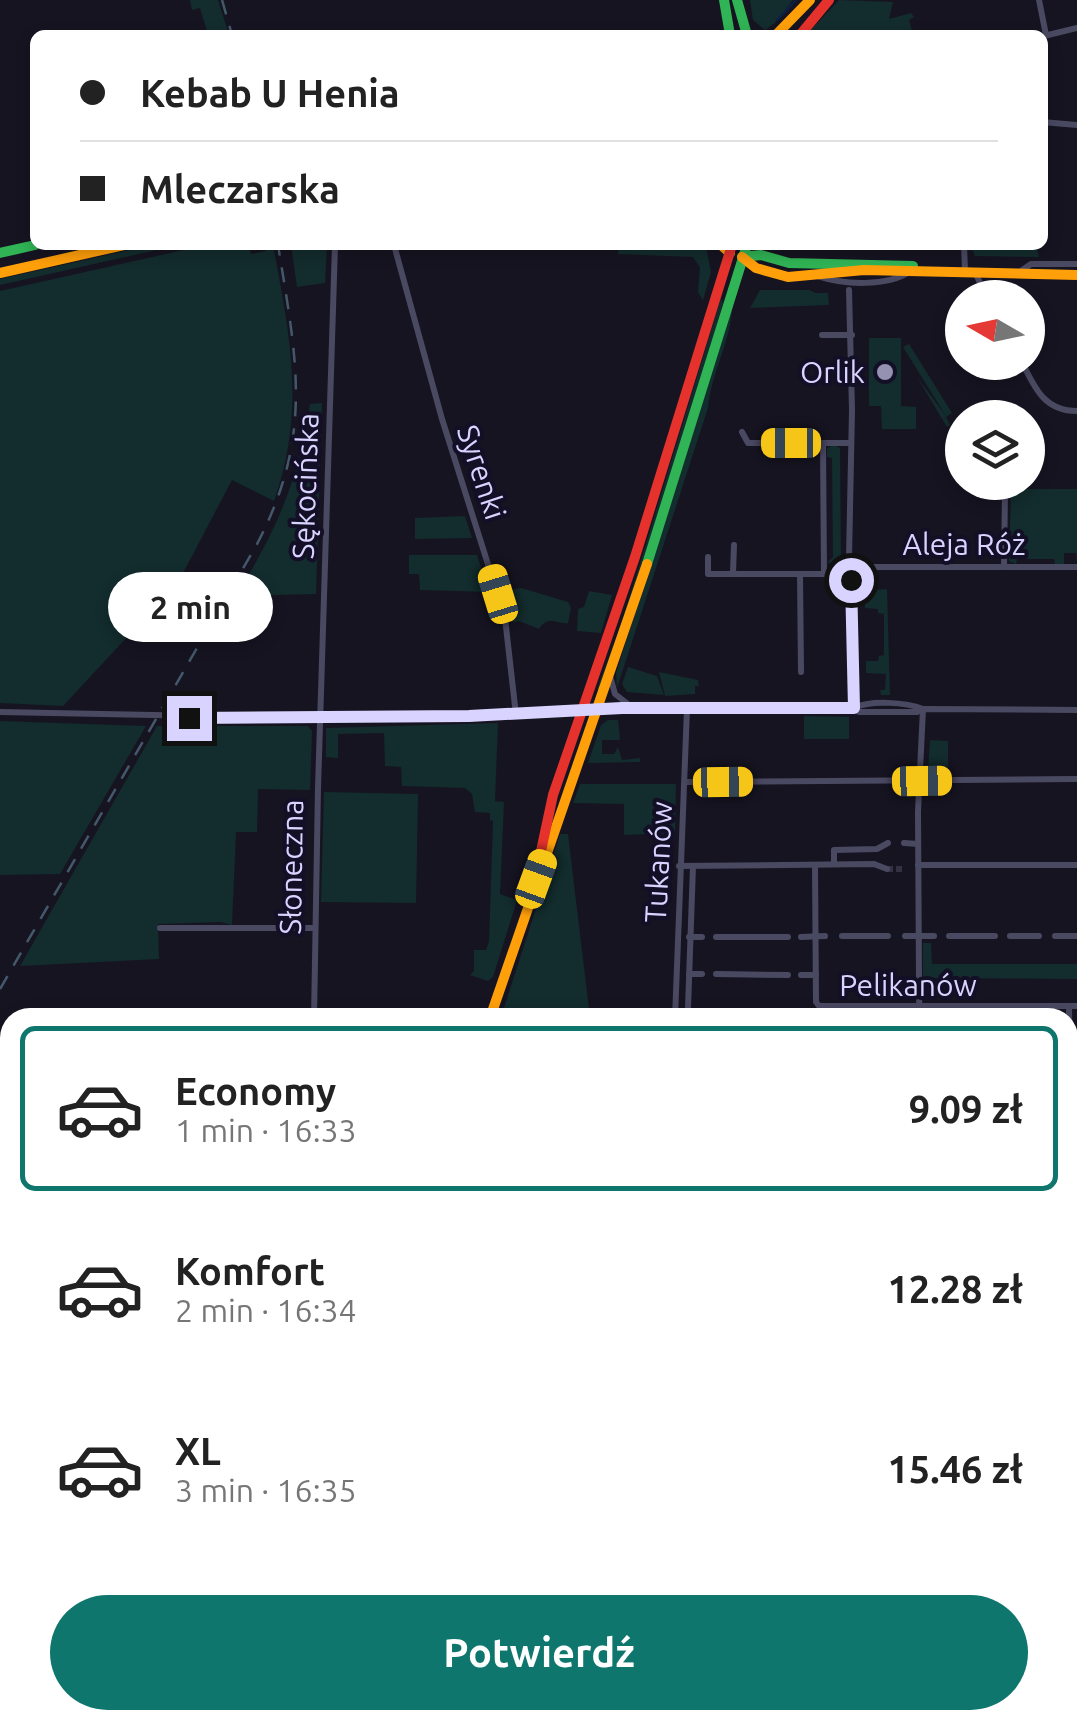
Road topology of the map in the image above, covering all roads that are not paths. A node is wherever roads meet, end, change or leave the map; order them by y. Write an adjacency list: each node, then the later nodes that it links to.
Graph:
1 (724, 0): 7 (main road)
2 (737, 0): 8 (main road)
3 (810, 0): 9 (main road)
4 (829, 0): 10 (main road)
5 (1038, 0): 11 (street)
6 (1077, 28): 12 (street)
7 (729, 30)
8 (746, 30)
9 (781, 30)
10 (804, 30)
11 (1043, 30)
12 (1048, 35)
13 (1048, 123): 14 (street)
14 (1077, 125)
15 (30, 246): 24 (main road)
16 (102, 250): 30 (main road)
17 (335, 250): 66 (street, Sękocińska)
18 (395, 250): 65 (street, Syrenki)
19 (734, 250): 63 (main road)
20 (735, 250): 33 (main road)
21 (737, 250): 26 (main road)
22 (758, 250): 27 (main road)
23 (965, 250): 29 (street)
24 (0, 253)
25 (1077, 264): 31 (street)
26 (756, 268): 33 (main road); 34 (main road)
27 (933, 270): 28 (main road); 29 (main road)
28 (911, 271): 34 (main road); 36 (street)
29 (970, 271): 31 (main road); 37 (street)
30 (0, 273)
31 (1018, 273): 32 (main road)
32 (1077, 275)
33 (737, 276): 56 (main road)
34 (816, 276): 35 (street)
35 (837, 280): 36 (street); 38 (street)
36 (856, 280): 38 (street)
37 (976, 280)
38 (849, 290): 40 (street)
39 (822, 335): 40 (street)
40 (852, 335): 45 (street)
41 (1032, 380): 42 (street)
42 (1077, 411)
43 (742, 432): 44 (street)
44 (823, 443): 45 (street); 54 (street)
45 (850, 443): 51 (street)
46 (1005, 500): 49 (street)
47 (734, 545): 52 (street)
48 (708, 557): 52 (street)
49 (1004, 567): 50 (street, Aleja Róż); 51 (street, Aleja Róż)
50 (1077, 567)
51 (851, 570): 54 (street, Aleja Róż); 58 (street)
52 (733, 574): 53 (street, Aleja Róż)
53 (800, 574): 54 (street, Aleja Róż); 55 (street)
54 (824, 574)
55 (801, 672)
56 (610, 675): 57 (street); 61 (main road)
57 (634, 708): 59 (street); 61 (street)
58 (854, 708): 59 (street); 60 (street)
59 (687, 709): 69 (street, Tukanów)
60 (923, 709): 62 (street); 68 (street)
61 (597, 710): 63 (street); 73 (main road)
62 (1077, 710)
63 (582, 711): 65 (street); 73 (main road)
64 (0, 712): 66 (street)
65 (516, 714): 66 (street)
66 (320, 718): 83 (street, Słoneczna)
67 (1077, 779): 68 (street)
68 (922, 781): 69 (street); 72 (street)
69 (685, 782): 76 (street, Tukanów)
70 (888, 843): 74 (street)
71 (904, 843): 72 (street)
72 (918, 844): 79 (street)
73 (542, 858): 111 (main road)
74 (834, 864): 78 (street); 80 (street)
75 (1077, 865): 79 (street)
76 (679, 866): 77 (street); 112 (street, Tukanów)
77 (693, 866): 78 (street); 96 (street, Tukanów)
78 (815, 866): 84 (street, Pelikanów)
79 (918, 867): 81 (street); 88 (street)
80 (887, 870)
81 (904, 870)
82 (160, 928): 83 (street)
83 (316, 928): 110 (street, Słoneczna)
84 (820, 936): 100 (street); 106 (street, Pelikanów)
85 (842, 936): 86 (street)
86 (888, 936)
87 (905, 936): 88 (street)
88 (918, 936): 89 (street); 107 (street)
89 (934, 936)
90 (949, 936): 91 (street)
91 (994, 936)
92 (1010, 936): 93 (street)
93 (1039, 936)
94 (1054, 936): 95 (street)
95 (1077, 936)
96 (690, 937): 97 (street); 101 (street, Tukanów)
97 (702, 937)
98 (716, 937): 99 (street)
99 (788, 937)
100 (802, 937)
101 (688, 974): 102 (street); 113 (street, Tukanów)
102 (702, 974)
103 (716, 974): 104 (street)
104 (788, 975)
105 (802, 975): 106 (street)
106 (816, 975): 114 (street, Pelikanów)
107 (919, 978)
108 (920, 997): 114 (street)
109 (1073, 1006): 114 (street, Pelikanów)
110 (314, 1008)
111 (493, 1008)
112 (675, 1008)
113 (688, 1008)
114 (920, 1008)

